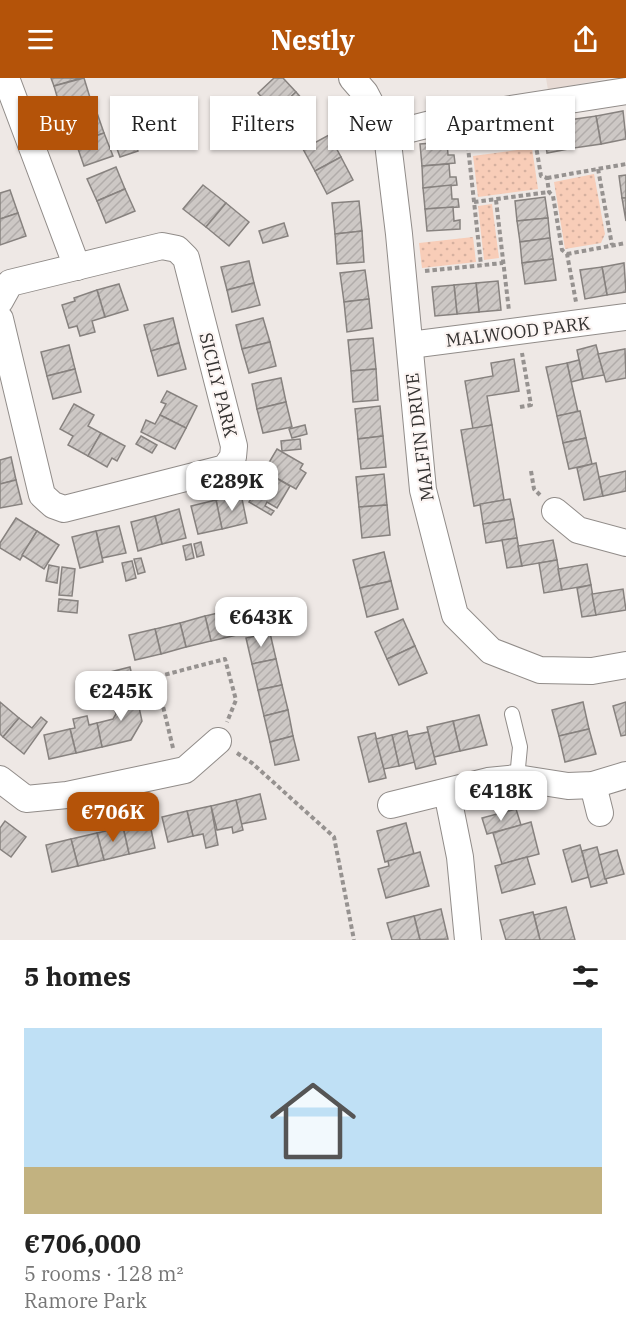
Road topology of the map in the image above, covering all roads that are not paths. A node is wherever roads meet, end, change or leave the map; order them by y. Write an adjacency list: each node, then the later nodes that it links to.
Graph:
1 (6, 78): 7 (street)
2 (352, 78): 4 (street, MALFIN DRIVE)
3 (626, 91): 5 (street)
4 (367, 96)
5 (414, 128)
6 (389, 150): 11 (street, MALFIN DRIVE)
7 (77, 267): 8 (street, SICILY PARK); 10 (street, SICILY PARK)
8 (0, 301)
9 (626, 317): 11 (street, MALWOOD PARK)
10 (0, 319)
11 (410, 345): 14 (street, MALFIN DRIVE)
12 (555, 510): 13 (street)
13 (626, 543)
14 (626, 665)
15 (512, 714): 18 (lane)
16 (218, 741): 19 (street)
17 (626, 775): 20 (street)
18 (517, 778): 20 (street); 21 (street)
19 (0, 779)
20 (592, 784): 23 (street)
21 (447, 792): 22 (street); 24 (street)
22 (391, 805)
23 (600, 813)
24 (468, 940)

